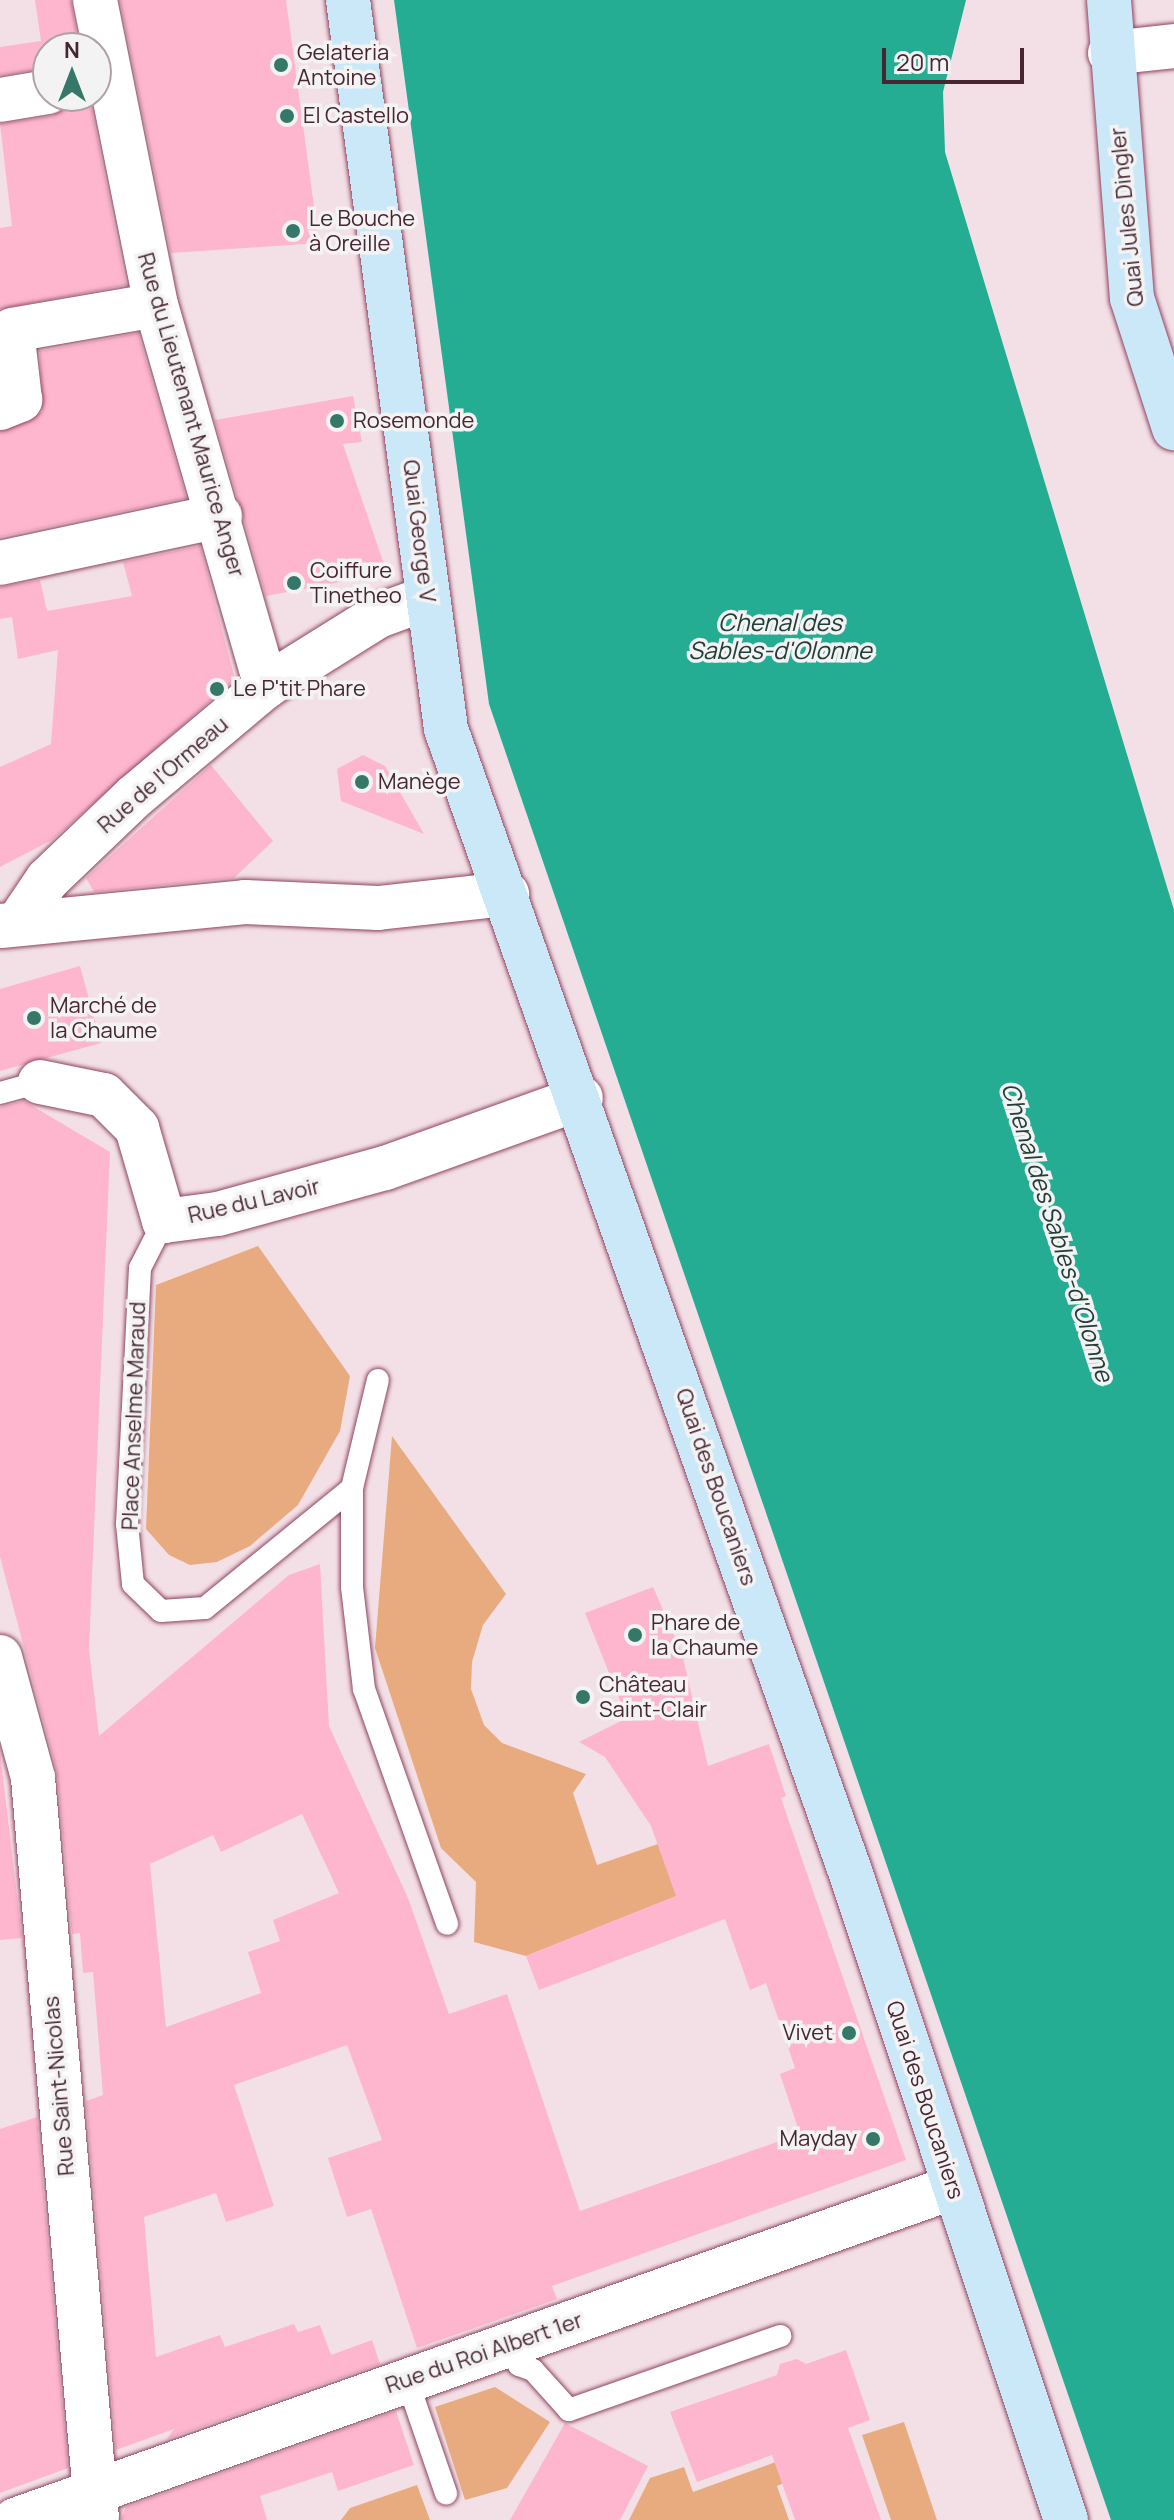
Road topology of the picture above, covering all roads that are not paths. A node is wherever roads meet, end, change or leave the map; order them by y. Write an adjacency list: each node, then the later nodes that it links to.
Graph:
1 (95, 0): 4 (street, Rue du Lieutenant Maurice Anger)
2 (348, 0): 15 (street, Quai George V)
3 (1109, 0): 6 (street, Quai Jules Dingler)
4 (98, 32)
5 (1174, 46): 6 (street)
6 (1110, 53): 12 (street, Quai Jules Dingler)
7 (32, 95): 8 (street)
8 (0, 100)
9 (111, 112): 10 (street, Rue du Lieutenant Maurice Anger)
10 (156, 305): 11 (street); 13 (street, Rue du Lieutenant Maurice Anger)
11 (0, 408)
12 (1174, 428)
13 (220, 516): 14 (street); 16 (street, Rue du Lieutenant Maurice Anger)
14 (0, 563)
15 (427, 598): 16 (street, Rue de l'Ormeau); 17 (street, Quai George V)
16 (266, 686): 19 (street, Rue de l'Ormeau)
17 (446, 729): 18 (street, Quai des Boucaniers)
18 (507, 894): 19 (street); 21 (street, Quai des Boucaniers)
19 (10, 923)
20 (20, 1087): 22 (street, Rue du Lavoir)
21 (581, 1098): 22 (street, Rue du Lavoir); 27 (street, Quai des Boucaniers)
22 (164, 1221): 24 (lane, Place Anselme Maraud)
23 (378, 1380): 24 (lane)
24 (352, 1488): 26 (lane)
25 (0, 1657): 32 (street, Rue Saint-Nicolas)
26 (447, 1924)
27 (954, 2187): 29 (street, Rue du Roi Albert 1er); 34 (street, Quai des Boucaniers)
28 (780, 2336): 29 (lane)
29 (510, 2344): 30 (street, Rue du Roi Albert 1er)
30 (407, 2380): 31 (lane); 32 (street, Rue du Roi Albert 1er)
31 (446, 2493)
32 (96, 2504): 33 (street, Rue du Roi Albert 1er)
33 (15, 2520)
34 (1066, 2520)

